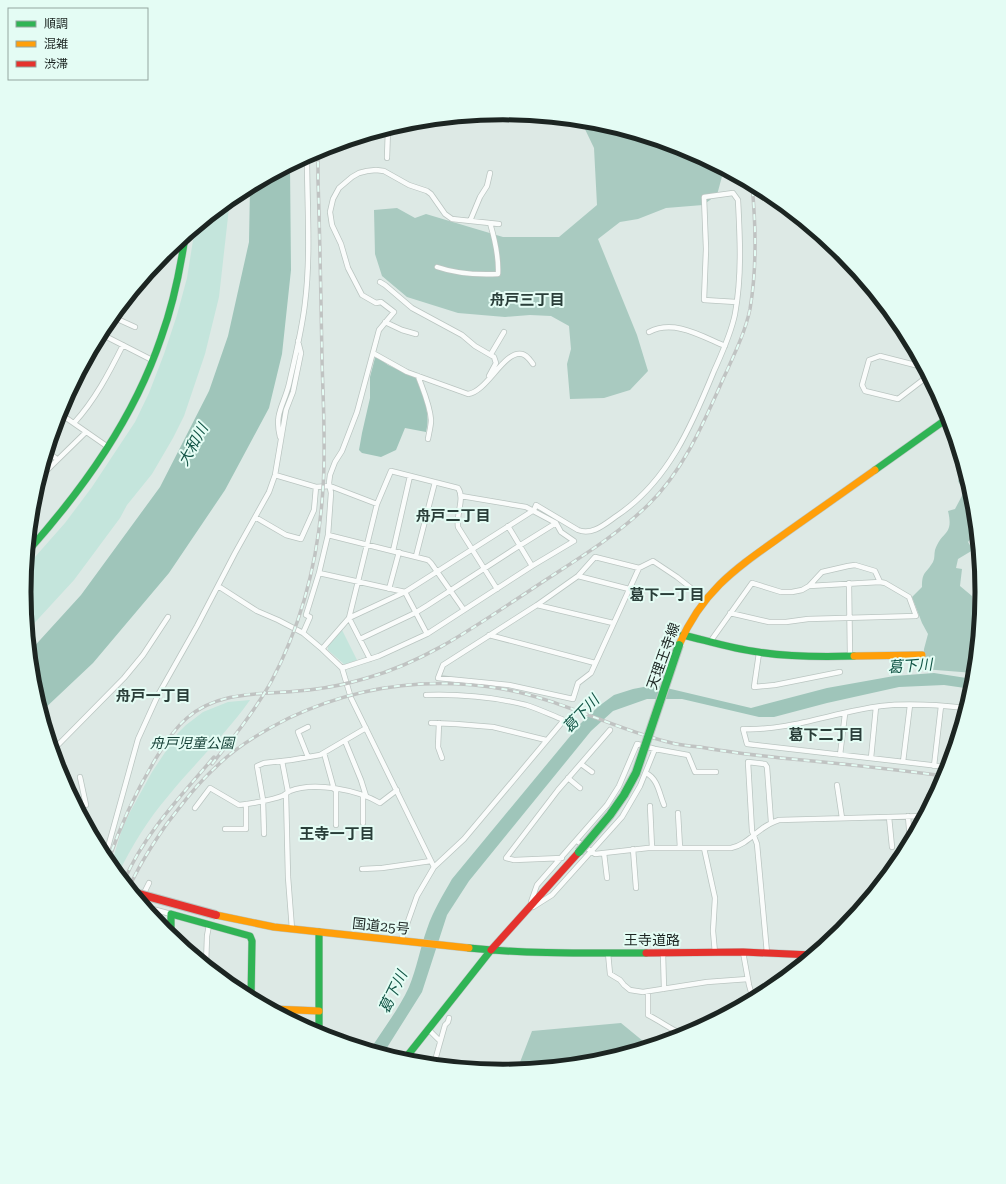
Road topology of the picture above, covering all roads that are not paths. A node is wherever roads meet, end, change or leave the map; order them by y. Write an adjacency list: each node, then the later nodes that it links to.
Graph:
1 (388, 134): 2 (street)
2 (387, 158)
3 (307, 163): 38 (street)
4 (490, 173): 5 (street)
5 (470, 221): 6 (street); 13 (street)
6 (490, 223): 7 (street); 9 (street)
7 (499, 224)
8 (184, 245): 23 (main road)
9 (437, 266)
10 (380, 282): 22 (street)
11 (736, 302): 11 (street); 20 (street)
12 (118, 320): 14 (street)
13 (385, 322): 17 (street); 21 (street)
14 (135, 327)
15 (504, 332): 22 (street)
16 (649, 332): 20 (street)
17 (416, 334)
18 (106, 337): 19 (street)
19 (123, 346): 23 (street); 31 (street)
20 (724, 346): 45 (street)
21 (373, 353): 26 (street); 41 (street)
22 (491, 354): 28 (street)
23 (152, 360): 34 (main road)
24 (533, 364): 28 (street)
25 (917, 365): 27 (street)
26 (418, 376): 28 (street); 33 (street)
27 (924, 379)
28 (487, 382)
29 (65, 417): 31 (street)
30 (943, 422): 72 (main road, 天理王寺線)
31 (74, 424): 32 (street)
32 (86, 432): 34 (street); 36 (street)
33 (428, 439)
34 (108, 447): 50 (main road)
35 (51, 455): 36 (street)
36 (57, 459): 37 (street)
37 (47, 469)
38 (275, 475): 42 (street); 46 (street)
39 (410, 476): 40 (street); 44 (street); 54 (street)
40 (435, 482): 43 (street); 55 (street)
41 (330, 486): 42 (street); 44 (street); 49 (street)
42 (316, 487): 46 (street)
43 (461, 496): 45 (street); 53 (street)
44 (377, 504): 51 (street)
45 (534, 510): 47 (street); 48 (street)
46 (255, 517): 65 (street)
47 (556, 524): 52 (street); 56 (street)
48 (508, 526): 52 (street); 53 (street)
49 (328, 535): 51 (street); 60 (street)
50 (34, 545)
51 (366, 545): 54 (street); 62 (street)
52 (519, 546): 56 (street); 57 (street)
53 (473, 548): 57 (street); 59 (street)
54 (396, 552): 55 (street); 67 (street)
55 (416, 556): 59 (street)
56 (532, 566): 68 (street)
57 (484, 568): 68 (street); 70 (street)
58 (638, 568): 61 (street); 69 (street); 72 (street)
59 (437, 571): 70 (street); 71 (street)
60 (319, 573): 62 (street); 81 (street)
61 (578, 576): 69 (street); 73 (street)
62 (357, 582): 67 (street); 78 (street)
63 (880, 582): 64 (street); 66 (street); 79 (street)
64 (849, 583): 66 (street); 79 (street)
65 (218, 586): 81 (street); 154 (street)
66 (809, 586): 76 (street)
67 (389, 589): 71 (street)
68 (497, 589): 74 (street)
69 (629, 589): 80 (street)
70 (450, 591): 74 (street); 75 (street)
71 (405, 592): 75 (street); 78 (street)
72 (705, 599): 84 (main road, 天理王寺線)
73 (537, 605): 80 (street); 83 (street)
74 (464, 610): 82 (street)
75 (415, 613): 82 (street); 85 (street)
76 (730, 613): 79 (street); 86 (street)
77 (168, 617): 108 (street)
78 (348, 618): 85 (street); 87 (street)
79 (849, 618): 90 (street)
80 (613, 623): 92 (street)
81 (303, 634): 87 (street)
82 (427, 634): 91 (street)
83 (489, 635): 92 (street); 92 (street)
84 (683, 636): 86 (main road); 168 (main road, 天理王寺線, bridge)
85 (360, 639): 91 (street)
86 (710, 642): 88 (main road)
87 (322, 649): 93 (street)
88 (759, 653): 90 (main road); 94 (street)
89 (922, 655): 90 (main road)
90 (850, 656)
91 (370, 659): 93 (street)
92 (595, 663)
93 (342, 668): 104 (street)
94 (840, 672)
95 (426, 695): 106 (street)
96 (910, 705): 97 (street); 98 (street); 116 (street)
97 (940, 706): 99 (street); 118 (street)
98 (876, 707): 100 (street); 114 (street)
99 (960, 708)
100 (844, 714): 111 (street); 111 (street)
101 (431, 723): 102 (street)
102 (439, 723): 106 (street); 113 (street)
103 (308, 727): 112 (street)
104 (366, 728): 107 (street); 128 (street)
105 (610, 730): 117 (street)
106 (546, 740): 160 (street)
107 (345, 741): 110 (street); 130 (street)
108 (57, 746)
109 (655, 749): 121 (street); 122 (street); 149 (street)
110 (324, 753): 112 (street); 127 (street)
111 (840, 755): 114 (street)
112 (308, 757): 115 (street)
113 (442, 758)
114 (871, 758): 116 (street)
115 (282, 761): 129 (street); 131 (street)
116 (903, 762): 118 (street)
117 (581, 764): 120 (street); 124 (street)
118 (934, 766): 119 (street)
119 (941, 767)
120 (592, 772)
121 (716, 772)
122 (646, 773): 133 (street); 156 (street)
123 (80, 777): 134 (street)
124 (568, 778): 126 (street); 158 (street)
125 (837, 785): 141 (street)
126 (580, 788)
127 (335, 789): 129 (street); 130 (street); 144 (street)
128 (397, 790): 130 (street); 159 (street)
129 (287, 793): 131 (street); 172 (street)
130 (364, 795): 143 (street)
131 (263, 800): 132 (street); 147 (street)
132 (246, 804): 136 (street); 145 (street)
133 (664, 805)
134 (82, 806)
135 (650, 806): 151 (street)
136 (195, 808)
137 (678, 813): 152 (street)
138 (908, 816): 139 (street); 140 (street); 146 (street)
139 (918, 816)
140 (889, 817): 141 (street); 150 (street)
141 (842, 818): 142 (street)
142 (771, 822): 148 (street); 148 (street)
143 (363, 824)
144 (336, 825)
145 (226, 829)
146 (909, 832)
147 (264, 834)
148 (754, 835): 153 (street); 180 (street)
149 (578, 841): 156 (street); 158 (street)
150 (892, 847)
151 (652, 848): 152 (street); 155 (street)
152 (680, 848): 153 (street)
153 (704, 848): 179 (street)
154 (108, 849)
155 (633, 849): 157 (street); 164 (street)
156 (592, 852): 157 (street); 168 (street)
157 (604, 853): 162 (street)
158 (562, 858): 168 (street)
159 (431, 861): 160 (street); 161 (street)
160 (434, 867): 174 (street)
161 (362, 869)
162 (607, 878)
163 (149, 883): 166 (street)
164 (636, 888)
165 (141, 894): 172 (main road, 国道25号, bridge)
166 (142, 896)
167 (154, 909): 169 (street)
168 (528, 910): 175 (main road, 天理王寺線)
169 (171, 914): 170 (main road); 171 (main road)
170 (209, 925): 182 (street); 185 (main road)
171 (171, 928)
172 (292, 929): 173 (main road, 国道25号)
173 (319, 932): 174 (main road, 国道25号); 189 (main road)
174 (404, 941): 175 (main road, 国道25号)
175 (491, 950): 177 (main road, 王寺道路); 192 (main road)
176 (743, 952): 179 (main road, 王寺道路); 180 (main road, 王寺道路); 183 (street)
177 (608, 953): 178 (main road, 王寺道路); 186 (street)
178 (663, 953): 179 (main road, 王寺道路); 184 (street)
179 (715, 953)
180 (767, 953): 181 (main road, 王寺道路)
181 (804, 955)
182 (206, 958)
183 (748, 979): 184 (street); 187 (street)
184 (664, 989): 186 (street)
185 (251, 991)
186 (648, 992): 193 (street)
187 (751, 993)
188 (285, 1010): 189 (main road)
189 (319, 1011): 191 (main road)
190 (449, 1018): 194 (street)
191 (319, 1027)
192 (428, 1029): 194 (street); 195 (main road)
193 (675, 1031)
194 (440, 1041): 196 (street)
195 (408, 1054)
196 (435, 1059)

